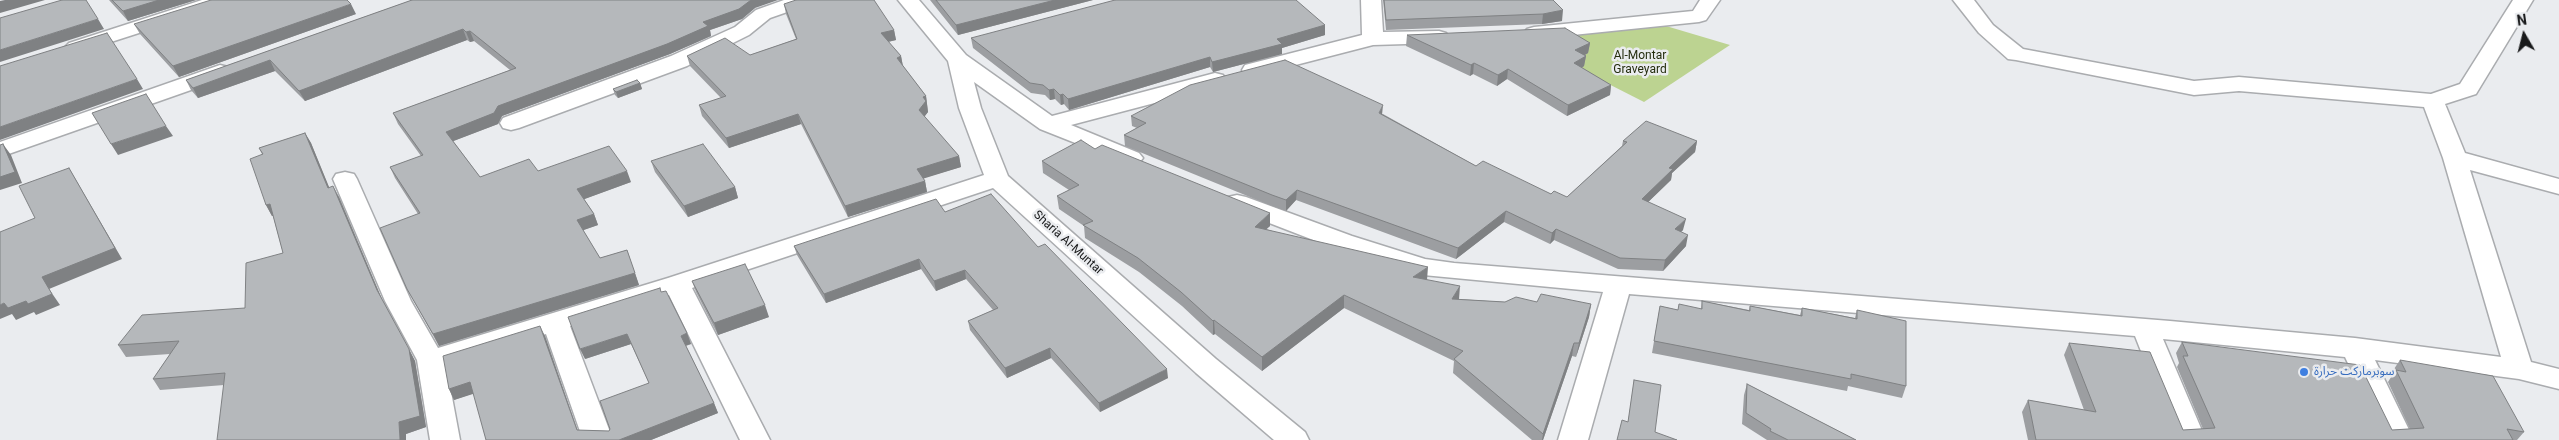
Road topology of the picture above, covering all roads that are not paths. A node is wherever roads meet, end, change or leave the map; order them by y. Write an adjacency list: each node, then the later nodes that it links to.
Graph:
1 (222, 0): 12 (street)
2 (803, 0): 15 (street)
3 (908, 0): 11 (street, Sharia Al-Muntar)
4 (1371, 0): 10 (street)
5 (1710, 0): 8 (street)
6 (1963, 0): 14 (street)
7 (2523, 0): 14 (street)
8 (1515, 34)
9 (1457, 36): 10 (street)
10 (1373, 40): 16 (street)
11 (957, 49): 16 (street); 21 (street, Sharia Al-Muntar)
12 (56, 54)
13 (243, 64): 17 (street)
14 (2433, 101): 18 (street)
15 (511, 123)
16 (1048, 124): 19 (street)
17 (0, 150)
18 (2454, 158): 22 (street); 30 (street)
19 (1155, 168)
20 (345, 179): 29 (street)
21 (997, 179): 24 (street); 35 (street, Sharia Al-Muntar)
22 (2559, 188)
23 (1218, 194): 25 (street)
24 (677, 284): 26 (street); 34 (street)
25 (1618, 285): 27 (street); 36 (street)
26 (555, 322): 29 (street); 33 (street)
27 (2145, 328): 28 (street); 37 (street)
28 (2355, 348): 30 (street); 38 (street)
29 (431, 360): 32 (street)
30 (2519, 369): 31 (street)
31 (2559, 379)
32 (445, 440)
33 (598, 440)
34 (755, 440)
35 (1294, 440)
36 (1573, 440)
37 (2192, 440)
38 (2399, 440)

